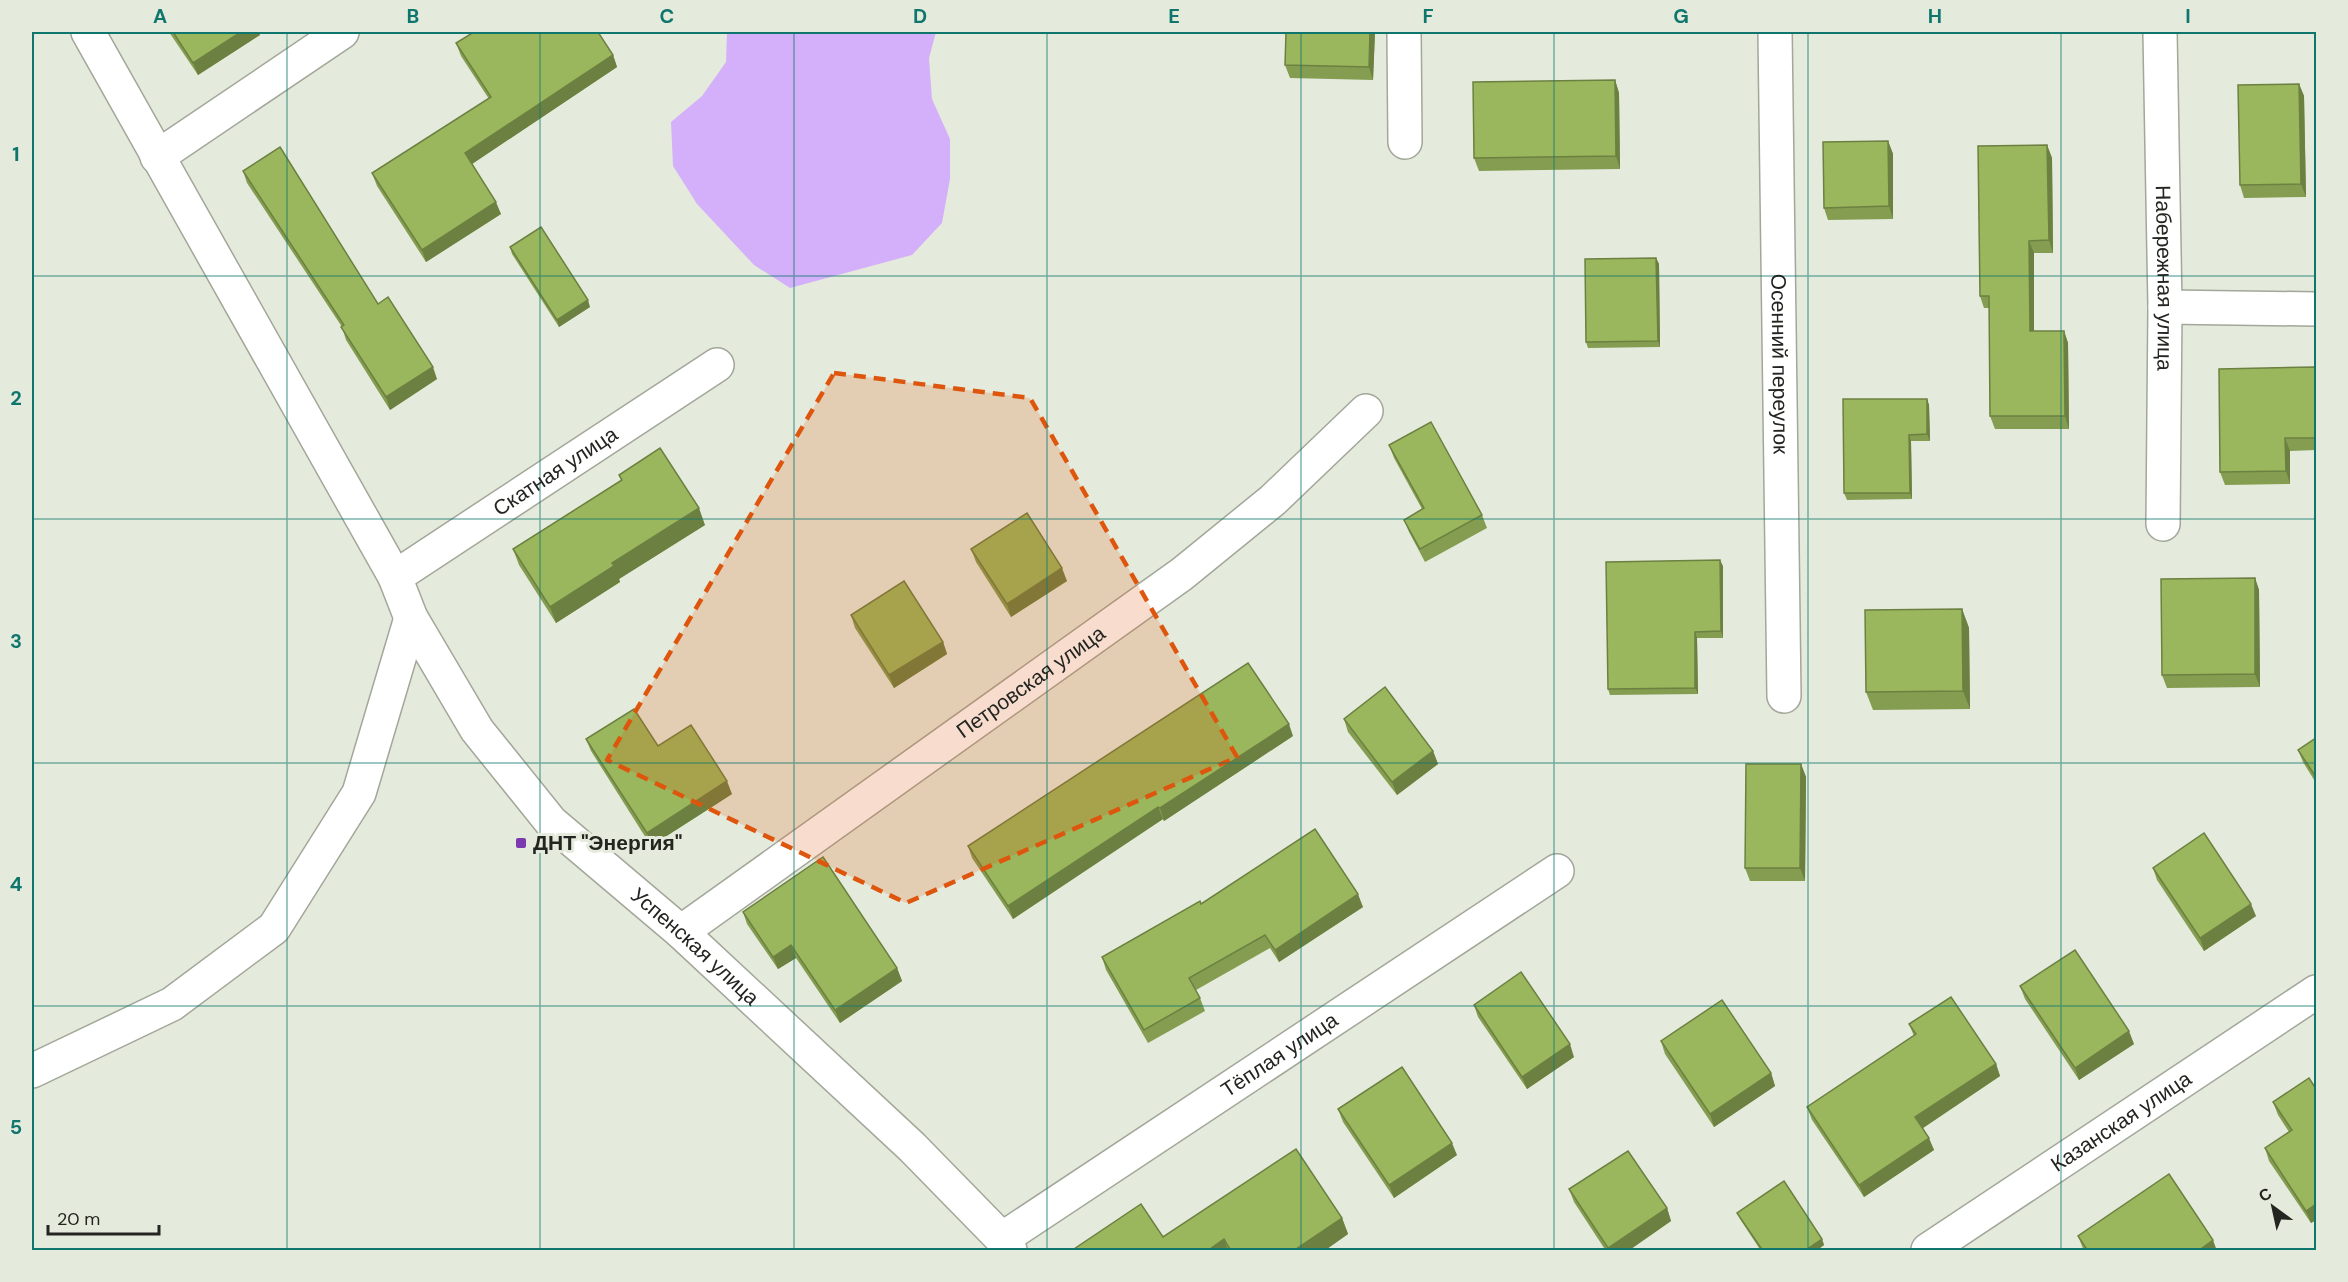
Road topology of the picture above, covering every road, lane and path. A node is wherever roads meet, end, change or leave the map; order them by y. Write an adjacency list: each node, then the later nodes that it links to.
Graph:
1 (88, 32): 7 (street, Успенская улица)
2 (342, 32): 7 (street)
3 (1404, 32): 6 (street)
4 (1775, 32): 15 (street, Осенний переулок)
5 (2160, 32): 8 (street, Набережная улица)
6 (1405, 142)
7 (157, 157): 13 (street, Успенская улица)
8 (2165, 308): 9 (street); 12 (street, Набережная улица)
9 (2316, 309)
10 (717, 365): 13 (street, Скатная улица)
11 (1366, 411): 17 (street, Петровская улица)
12 (2163, 524)
13 (395, 577): 14 (street, Успенская улица)
14 (411, 618): 17 (street, Успенская улица); 19 (street)
15 (1784, 696)
16 (1557, 871): 20 (street, Тёплая улица)
17 (681, 932): 20 (street, Успенская улица)
18 (2316, 992): 21 (street, Казанская улица)
19 (32, 1071)
20 (1006, 1245)
21 (1928, 1251)

